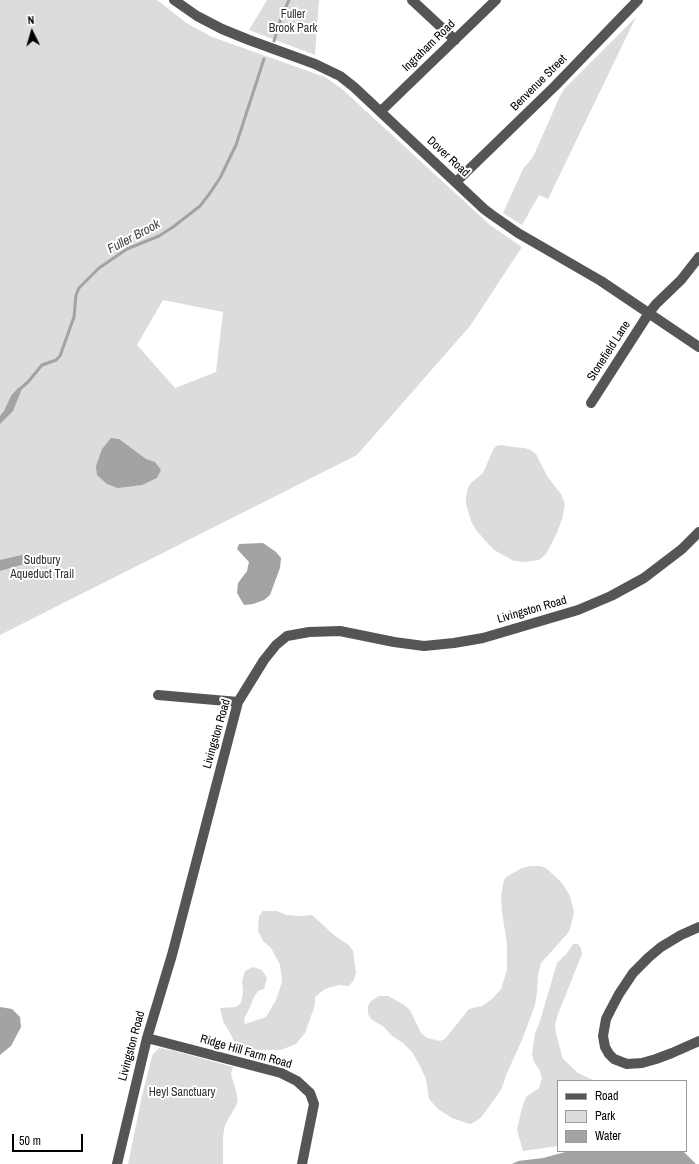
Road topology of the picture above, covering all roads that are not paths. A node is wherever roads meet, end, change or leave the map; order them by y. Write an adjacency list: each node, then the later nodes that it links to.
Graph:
1 (174, 0): 6 (street, Dover Road)
2 (412, 0): 5 (street)
3 (496, 0): 5 (street, Ingraham Road)
4 (638, 0): 7 (street, Benvenue Street)
5 (455, 40): 6 (street, Ingraham Road)
6 (381, 111): 7 (street, Dover Road)
7 (456, 182): 9 (street, Dover Road)
8 (699, 257): 9 (street, Stonefield Lane)
9 (649, 313): 10 (street, Dover Road); 11 (street, Stonefield Lane)
10 (699, 347)
11 (591, 402)
12 (699, 532): 14 (street, Livingston Road)
13 (158, 695): 14 (street)
14 (238, 702): 16 (street, Livingston Road)
15 (699, 927): 17 (street)
16 (147, 1038): 18 (street, Livingston Road); 19 (street, Ridge Hill Farm Road)
17 (699, 1041)
18 (117, 1164)
19 (302, 1164)

